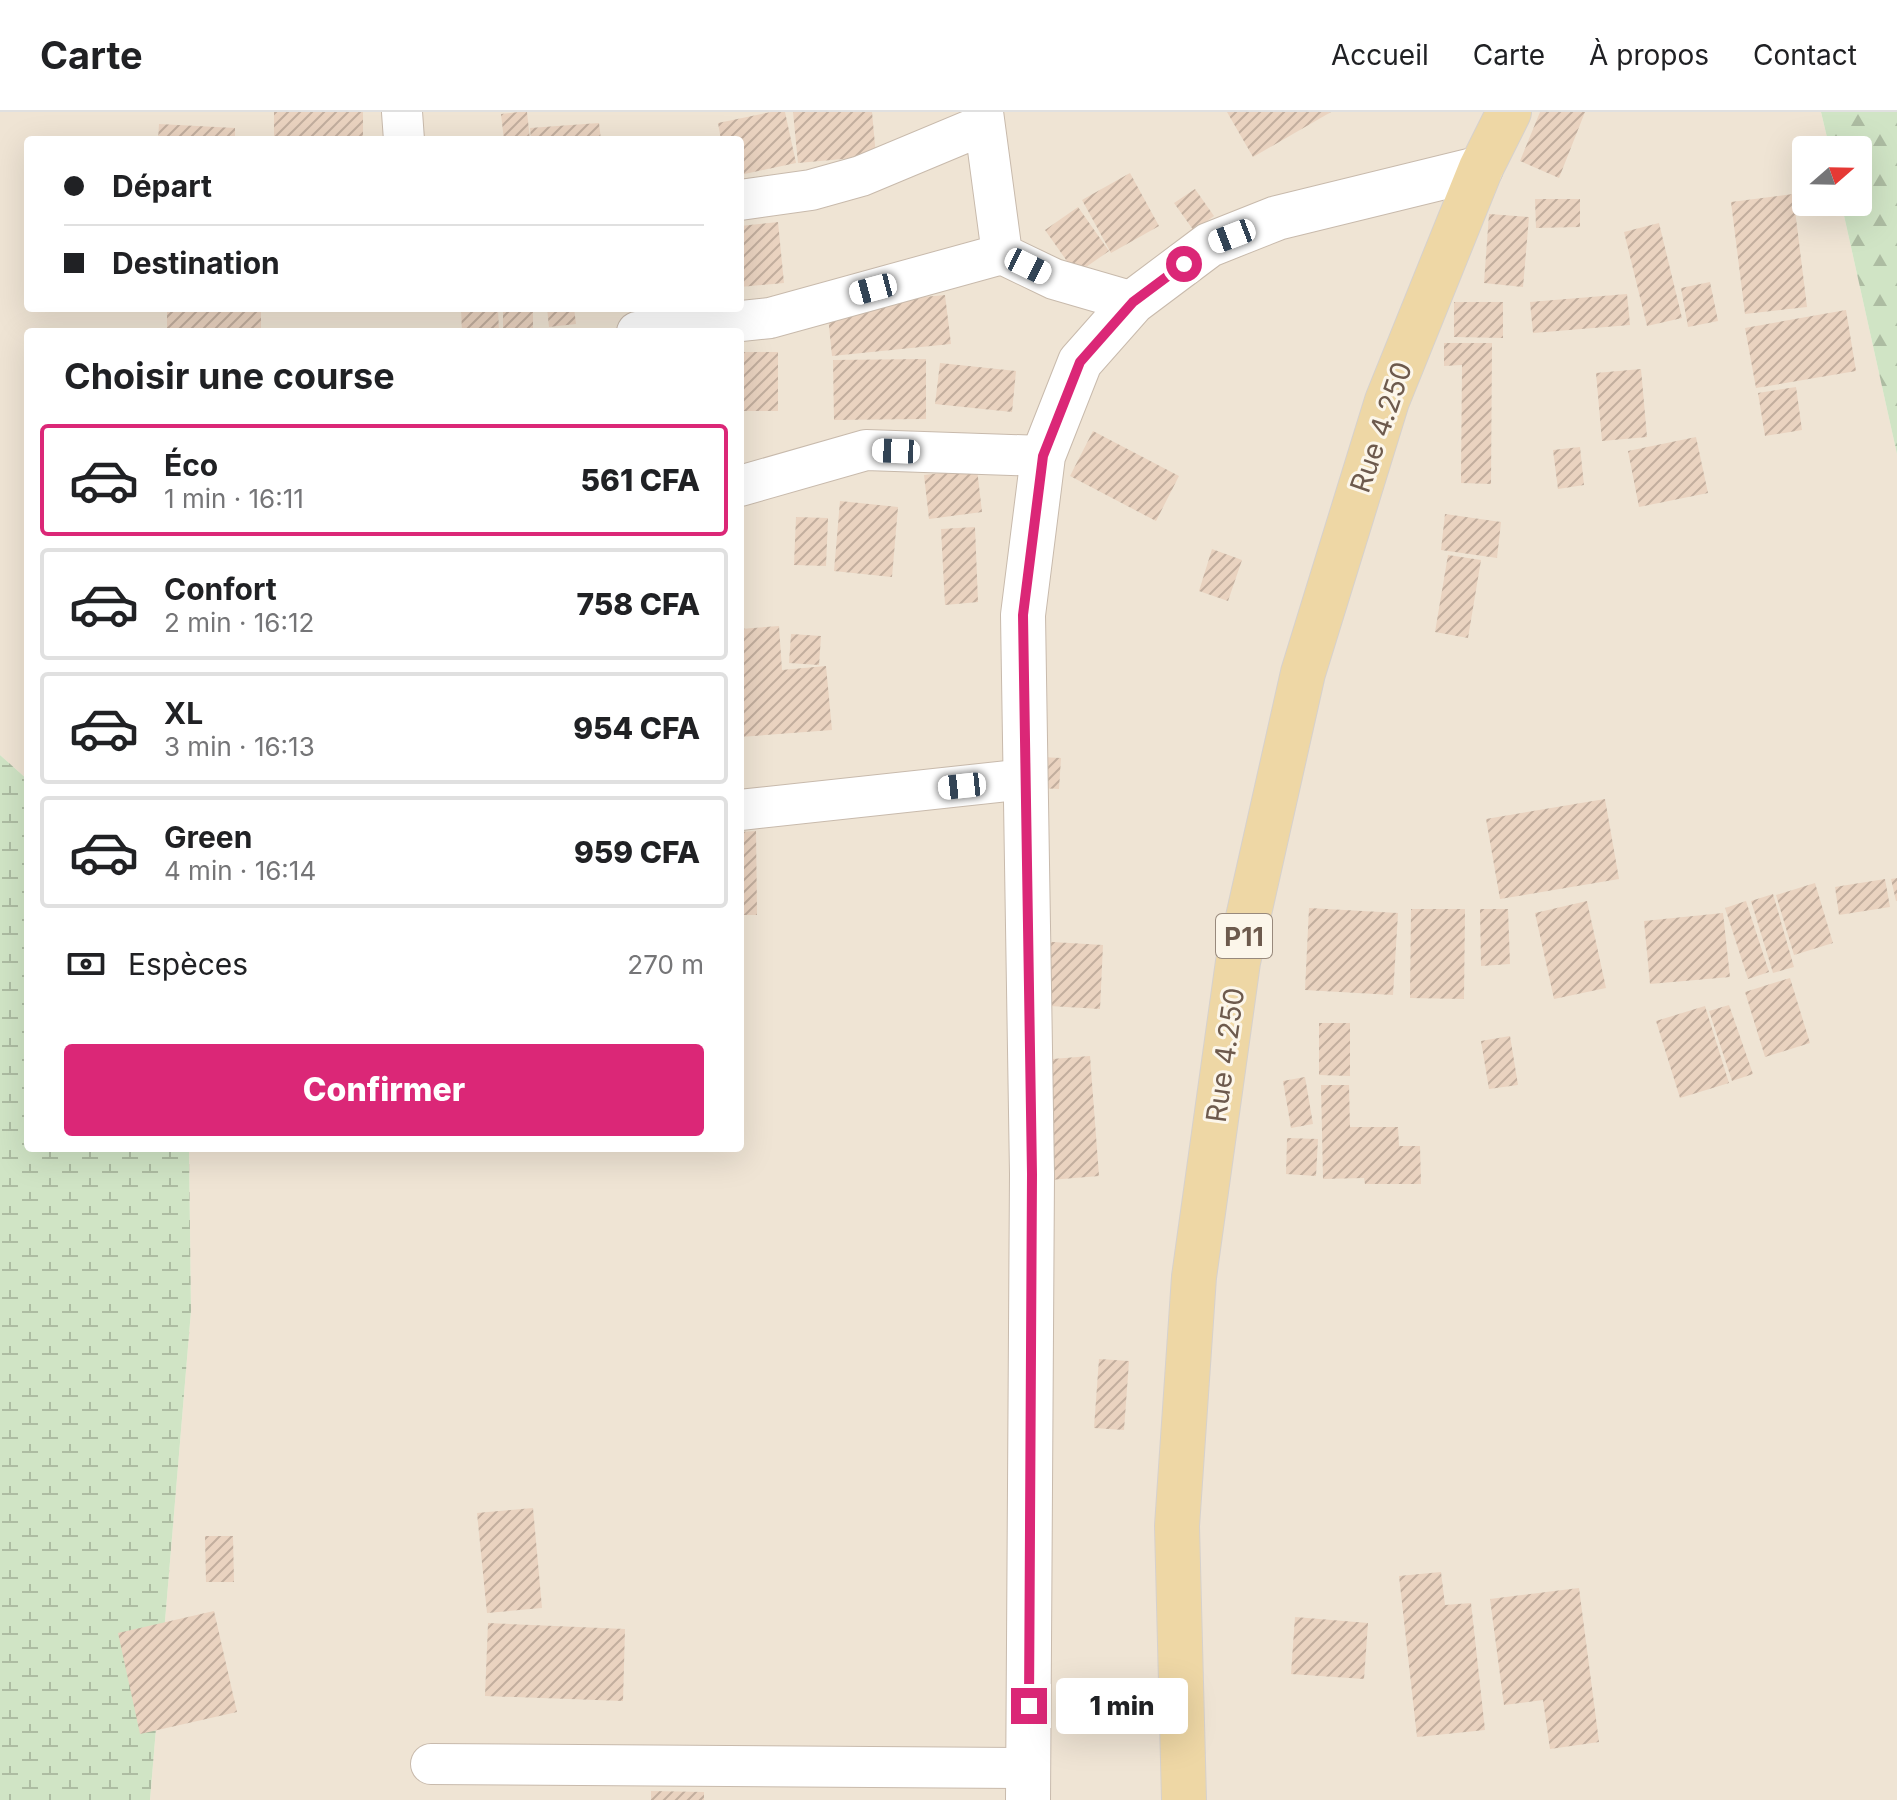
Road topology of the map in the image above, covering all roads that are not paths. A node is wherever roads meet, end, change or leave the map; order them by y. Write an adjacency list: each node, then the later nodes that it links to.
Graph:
1 (402, 112): 4 (street)
2 (1509, 112): 5 (main road, Rue 4.250 / P11)
3 (983, 119): 6 (street); 7 (street)
4 (404, 136)
5 (1481, 168): 8 (street); 16 (main road, Rue 4.250 / P11)
6 (744, 199)
7 (1002, 254): 8 (street); 9 (street)
8 (1133, 302): 10 (street)
9 (675, 328)
10 (1043, 456): 11 (street); 12 (street)
11 (744, 485)
12 (1026, 779): 13 (street); 15 (street)
13 (744, 810)
14 (431, 1764): 15 (street)
15 (1028, 1784)
16 (1184, 1800)

